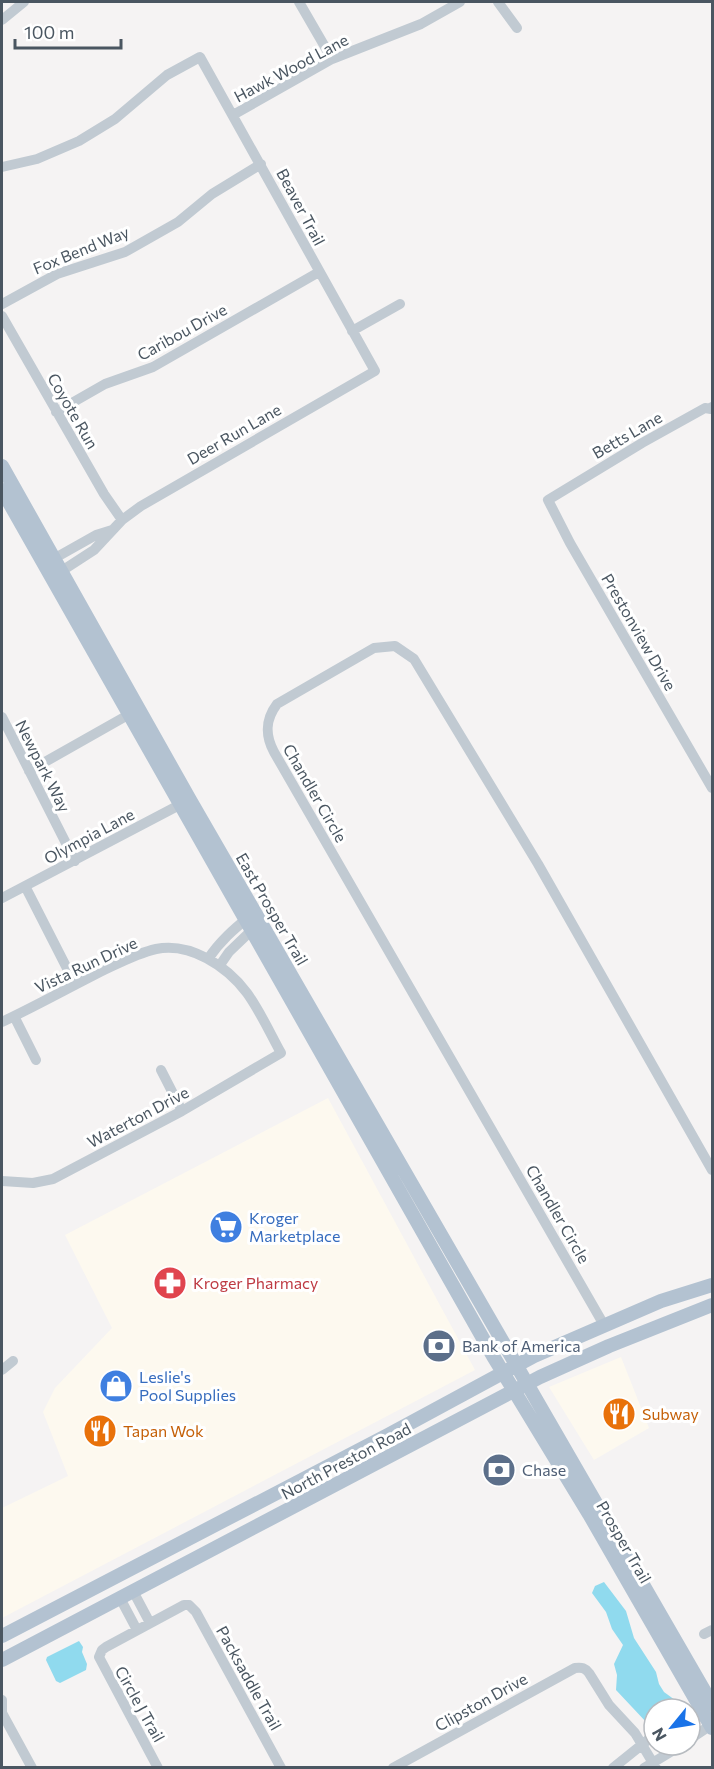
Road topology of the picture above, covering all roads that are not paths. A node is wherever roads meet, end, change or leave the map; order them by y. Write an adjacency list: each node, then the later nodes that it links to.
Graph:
1 (24, 2): 5 (street)
2 (299, 2): 7 (street)
3 (460, 2): 7 (street, Hawk Wood Lane)
4 (498, 2): 6 (street)
5 (2, 20)
6 (517, 28)
7 (332, 59): 8 (street, Hawk Wood Lane)
8 (233, 115): 9 (street, Beaver Trail); 10 (street, Beaver Trail)
9 (261, 164): 11 (street, Beaver Trail); 12 (street, Fox Bend Way)
10 (2, 167)
11 (319, 272): 15 (street, Beaver Trail); 18 (street, Caribou Drive)
12 (2, 304)
13 (400, 304): 15 (street)
14 (2, 316): 18 (street, Coyote Run)
15 (352, 331): 16 (street, Beaver Trail)
16 (375, 371): 22 (street, Deer Run Lane)
17 (712, 407): 20 (street, Betts Lane)
18 (57, 412): 22 (street, Coyote Run)
19 (2, 466): 24 (main road, East Prosper Trail)
20 (557, 493): 29 (street, Prestonview Drive)
21 (3, 496): 24 (main road, East Prosper Trail)
22 (122, 520): 23 (street, Deer Run Lane)
23 (112, 530): 24 (street, Deer Run Lane); 25 (street, Deer Run Lane)
24 (49, 561): 25 (main road, East Prosper Trail)
25 (57, 574): 26 (main road, East Prosper Trail); 30 (main road, East Prosper Trail)
26 (128, 715): 28 (street); 30 (main road, East Prosper Trail)
27 (2, 717): 28 (street, Newpark Way)
28 (29, 771): 31 (street, Newpark Way)
29 (712, 788)
30 (185, 803): 31 (street, Olympia Lane); 34 (main road, East Prosper Trail)
31 (75, 861): 32 (street, Olympia Lane)
32 (25, 886): 33 (street, Olympia Lane); 37 (street)
33 (2, 898)
34 (253, 921): 35 (street); 36 (street); 46 (main road, East Prosper Trail)
35 (208, 959): 36 (street, Vista Run Drive); 37 (street, Vista Run Drive)
36 (220, 965): 40 (street, Vista Run Drive)
37 (75, 984): 38 (street, Vista Run Drive)
38 (14, 1016): 39 (street, Vista Run Drive); 41 (street)
39 (2, 1022)
40 (281, 1053): 43 (street, Waterton Drive)
41 (36, 1060)
42 (161, 1070): 43 (street)
43 (182, 1111): 45 (street, Waterton Drive)
44 (712, 1170): 49 (street, Chandler Circle)
45 (2, 1182)
46 (413, 1200): 51 (main road, East Prosper Trail); 53 (main road, East Prosper Trail)
47 (712, 1286): 49 (main road, North Preston Road)
48 (712, 1305): 54 (main road, North Preston Road)
49 (604, 1325): 51 (main road, North Preston Road)
50 (13, 1361): 52 (street)
51 (516, 1366): 53 (main road, North Preston Road); 54 (main road, Prosper Trail)
52 (2, 1370)
53 (503, 1373): 54 (main road, Prosper Trail); 55 (main road, North Preston Road)
54 (521, 1388): 56 (main road, North Preston Road); 64 (main road, Prosper Trail)
55 (246, 1509): 56 (main road); 60 (main road, North Preston Road)
56 (255, 1527): 57 (main road, North Preston Road)
57 (127, 1595): 58 (street); 59 (street); 61 (main road, North Preston Road)
58 (150, 1623): 59 (street); 70 (street, Packsaddle Trail)
59 (137, 1630): 69 (street, Circle J Trail)
60 (2, 1636)
61 (2, 1660)
62 (2, 1700): 63 (street)
63 (2, 1713): 68 (street)
64 (711, 1718)
65 (642, 1744): 71 (street, Clipston Drive); 72 (street)
66 (664, 1757): 67 (street)
67 (651, 1766)
68 (32, 1767)
69 (158, 1767)
70 (281, 1767)
71 (393, 1767)
72 (613, 1767)

